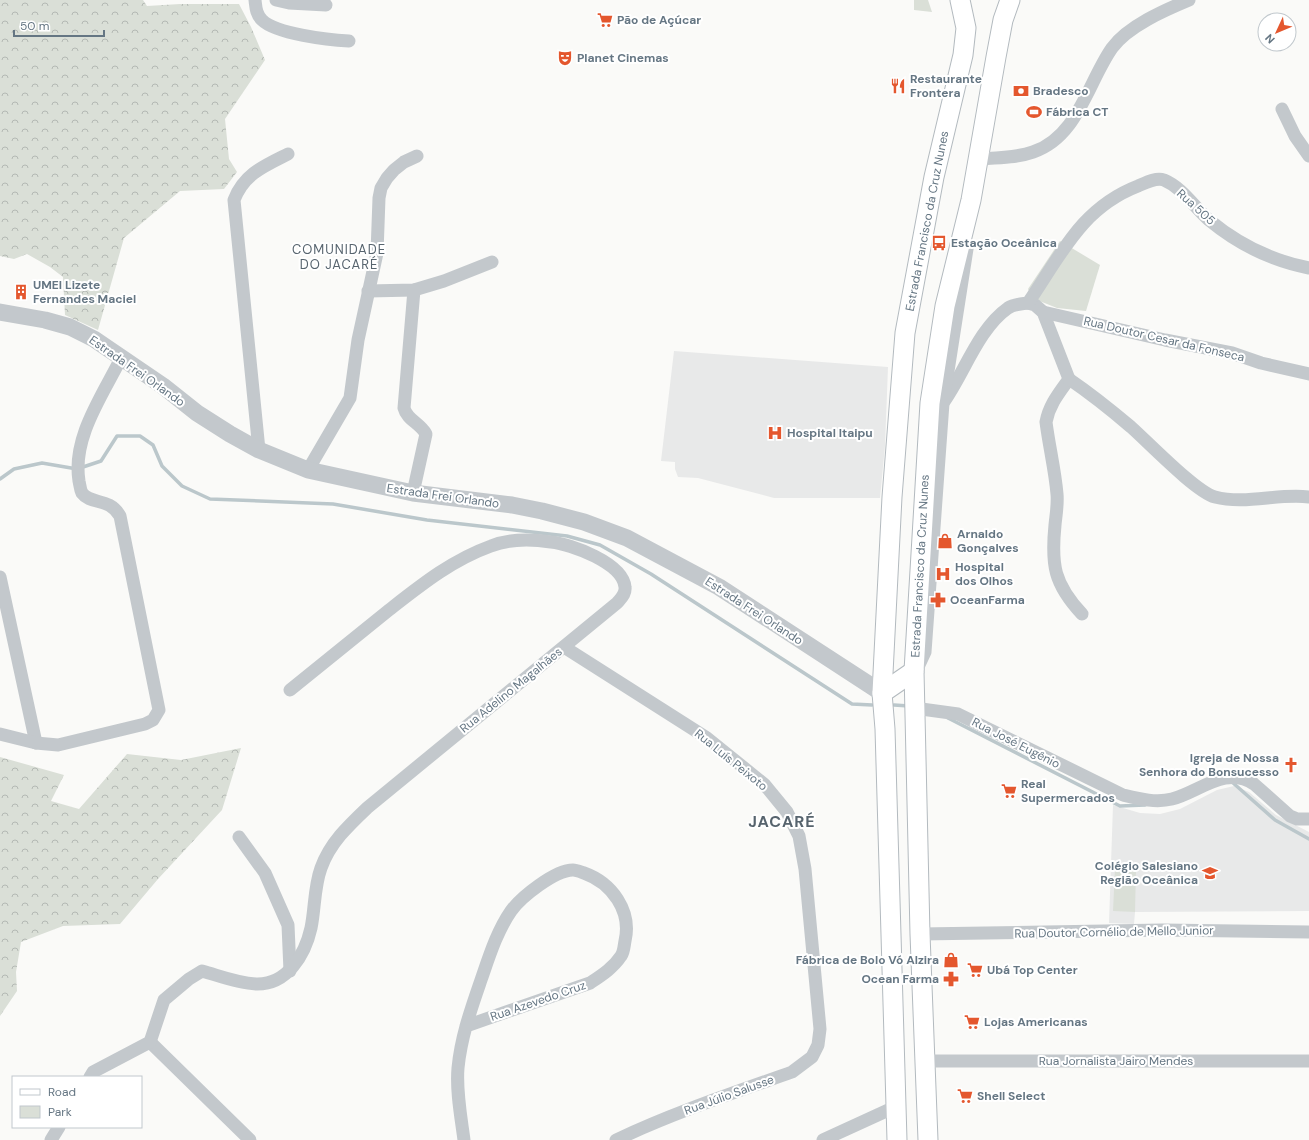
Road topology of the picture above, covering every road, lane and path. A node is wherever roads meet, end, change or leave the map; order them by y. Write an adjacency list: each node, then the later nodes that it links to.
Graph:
1 (255, 0): 8 (street)
2 (276, 0): 7 (street)
3 (948, 0): 9 (main road)
4 (960, 0): 9 (main road, Estrada Francisco da Cruz Nunes)
5 (1010, 0): 14 (main road, Estrada Francisco da Cruz Nunes)
6 (1189, 0): 14 (street)
7 (326, 5)
8 (349, 41)
9 (950, 108): 36 (main road, Estrada Francisco da Cruz Nunes)
10 (1282, 109): 13 (street)
11 (288, 154): 27 (street)
12 (417, 156): 19 (street)
13 (1309, 156)
14 (979, 159): 15 (main road, Estrada Francisco da Cruz Nunes)
15 (970, 200): 26 (street); 34 (main road, Estrada Francisco da Cruz Nunes)
16 (492, 262): 18 (street)
17 (1309, 268): 20 (street, Rua 505)
18 (414, 290): 19 (street); 29 (street)
19 (368, 291): 28 (street)
20 (1028, 303): 22 (street, Rua Doutor Cesar da Fonseca); 26 (street)
21 (0, 312): 23 (street, Estrada Frei Orlando)
22 (1043, 312): 24 (street, Rua Doutor Cesar da Fonseca); 25 (street)
23 (121, 358): 27 (street, Estrada Frei Orlando); 39 (street)
24 (1309, 374)
25 (1069, 380): 30 (street); 32 (street)
26 (943, 403): 34 (street)
27 (259, 450): 28 (street, Estrada Frei Orlando)
28 (308, 470): 29 (street, Estrada Frei Orlando)
29 (413, 493): 36 (street, Estrada Frei Orlando)
30 (1309, 497)
31 (0, 577): 39 (street)
32 (1082, 614)
33 (564, 647): 35 (street, Rua Adelino Magalhães); 44 (street, Rua Adelino Magalhães); 46 (street, Rua Luís Peixoto)
34 (914, 671): 36 (main road); 37 (main road, Estrada Francisco da Cruz Nunes)
35 (290, 690)
36 (882, 693): 51 (main road, Estrada Francisco da Cruz Nunes)
37 (914, 708): 40 (street, Rua José Eugênio); 43 (main road, Estrada Francisco da Cruz Nunes)
38 (0, 734): 39 (street)
39 (36, 744)
40 (1309, 819)
41 (239, 837): 44 (street)
42 (1309, 932): 43 (street, Rua Doutor Cornélio de Mello Junior)
43 (920, 934): 48 (main road, Estrada Francisco da Cruz Nunes)
44 (290, 971): 47 (street, Rua Adelino Magalhães)
45 (466, 1026): 45 (street, Rua Azevedo Cruz); 55 (street, Rua Azevedo Cruz)
46 (820, 1029): 56 (street, Rua Júlio Salusse)
47 (150, 1042): 50 (street); 54 (street)
48 (924, 1061): 49 (street, Rua Jornalista Jairo Mendes); 59 (main road, Estrada Francisco da Cruz Nunes)
49 (1309, 1061)
50 (91, 1076)
51 (895, 1107): 57 (street); 58 (main road, Estrada Francisco da Cruz Nunes)
52 (58, 1128): 53 (street)
53 (51, 1140)
54 (250, 1140)
55 (464, 1140)
56 (616, 1140)
57 (823, 1140)
58 (897, 1140)
59 (928, 1140)

